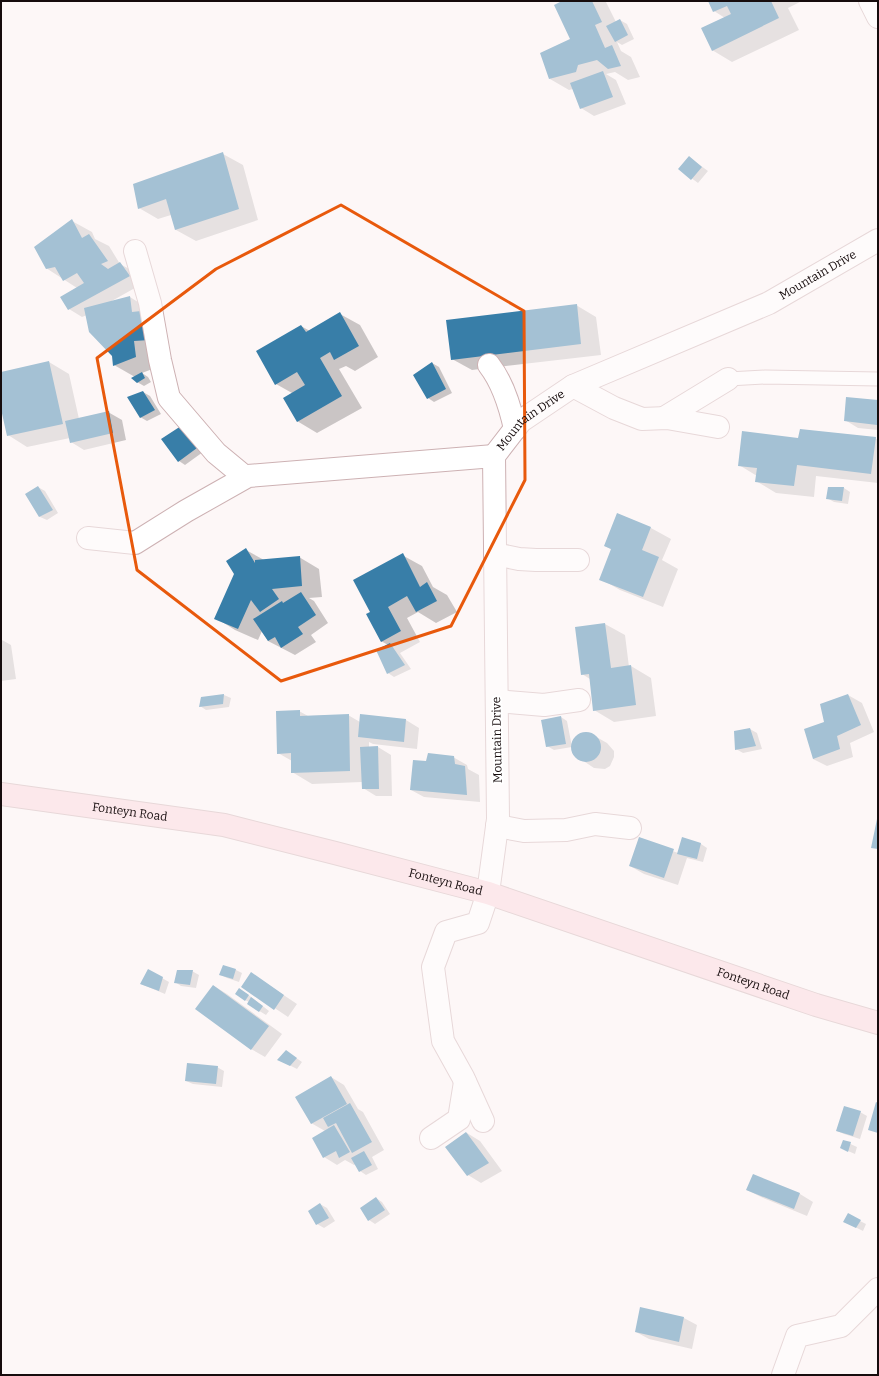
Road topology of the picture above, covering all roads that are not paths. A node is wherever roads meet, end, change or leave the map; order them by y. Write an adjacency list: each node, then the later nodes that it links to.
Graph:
1 (870, 1): 2 (street)
2 (878, 17)
3 (878, 240): 8 (street, Mountain Drive)
4 (135, 251): 13 (street)
5 (489, 365): 11 (street)
6 (728, 379): 7 (lane); 9 (street)
7 (878, 379)
8 (573, 386): 9 (street); 11 (street, Mountain Drive)
9 (664, 418): 10 (street)
10 (718, 427)
11 (515, 429): 12 (street, Mountain Drive)
12 (494, 456): 13 (street); 15 (street, Mountain Drive)
13 (245, 477): 14 (street)
14 (88, 538)
15 (495, 554): 16 (street); 18 (street, Mountain Drive)
16 (578, 560)
17 (579, 700): 18 (street)
18 (496, 701): 20 (street, Mountain Drive)
19 (1, 794): 22 (street, Fonteyn Road)
20 (497, 826): 21 (street); 22 (street, Mountain Drive)
21 (630, 828)
22 (488, 893): 23 (street, Fonteyn Road); 24 (street, Mountain Drive)
23 (878, 1023)
24 (465, 1082): 25 (street); 26 (street)
25 (483, 1121)
26 (431, 1138)
27 (878, 1289): 28 (street)
28 (783, 1375)

